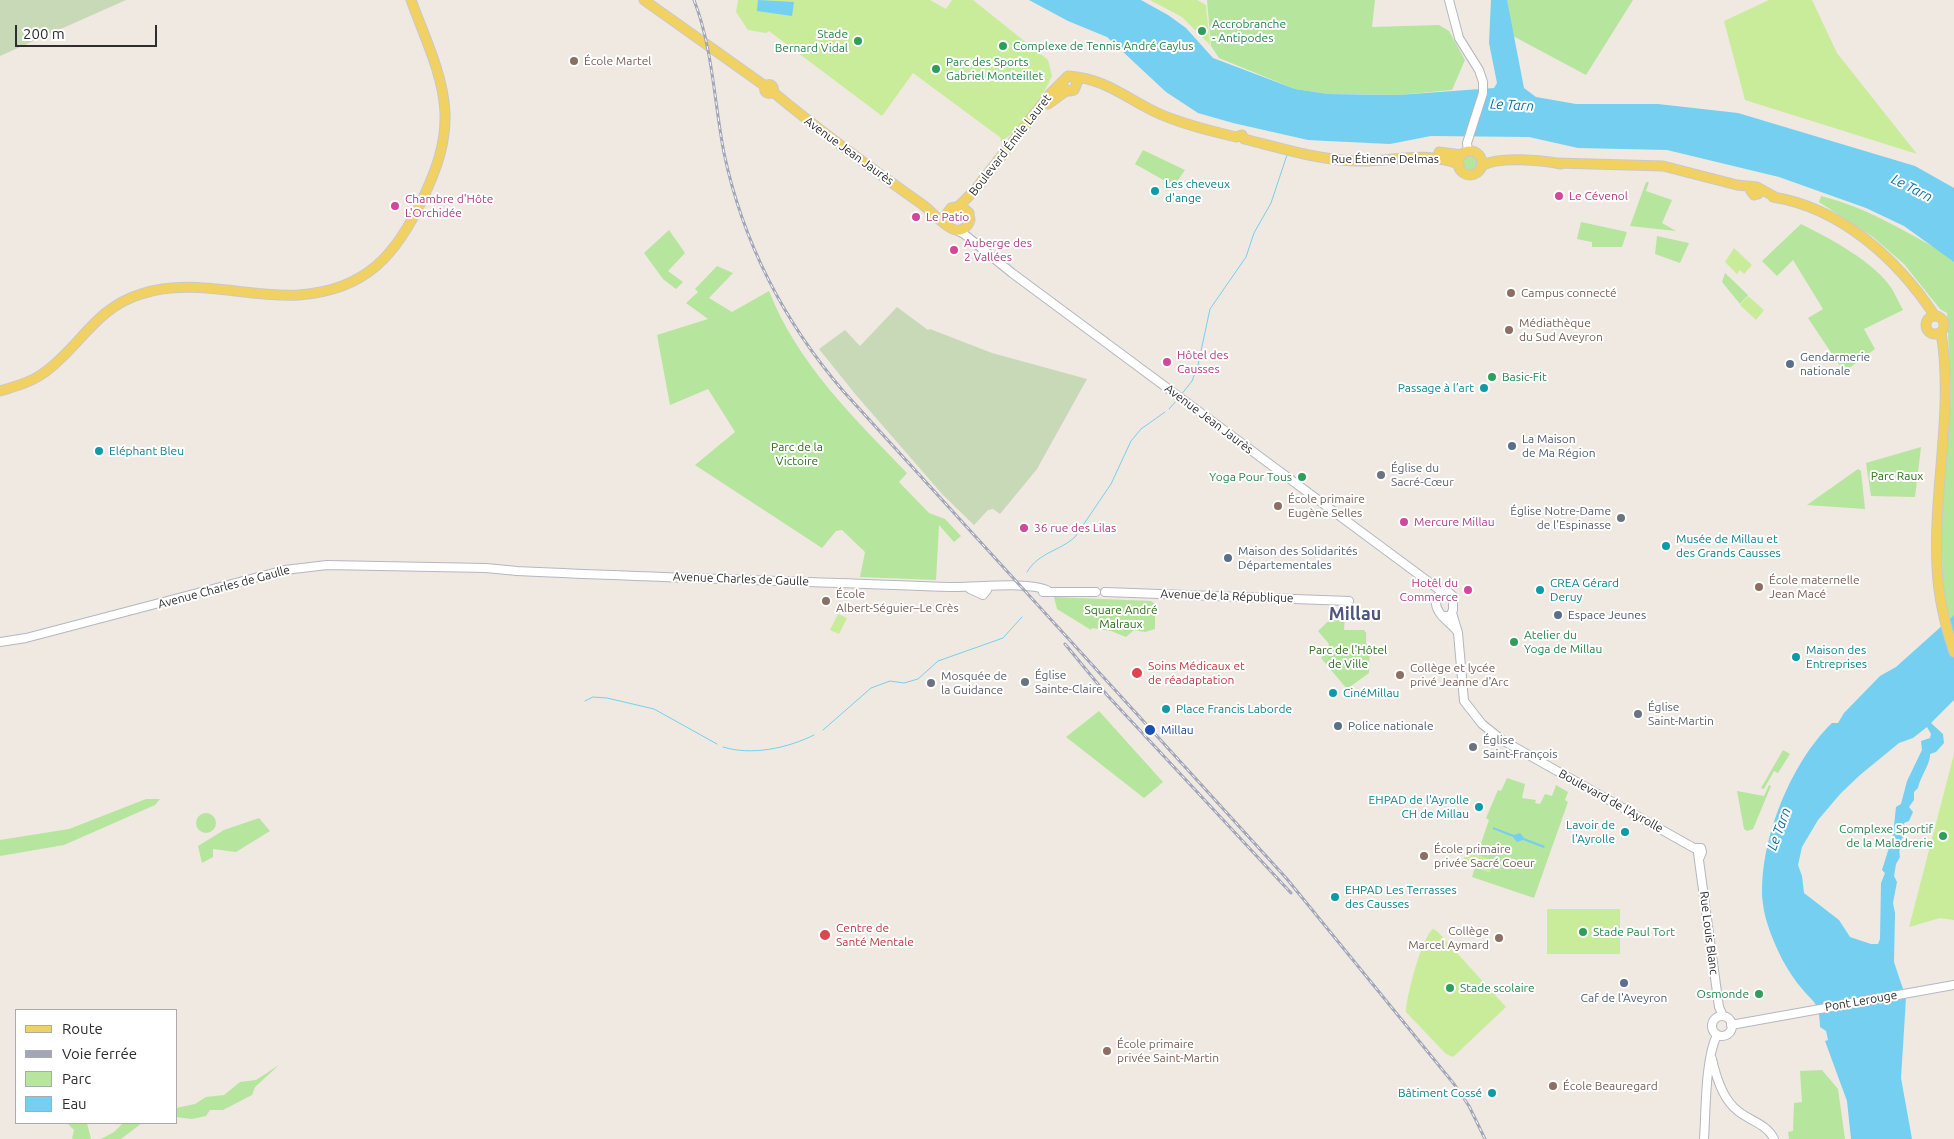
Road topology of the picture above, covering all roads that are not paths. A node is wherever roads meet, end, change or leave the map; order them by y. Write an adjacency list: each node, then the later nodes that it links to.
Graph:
1 (411, 0): 20 (main road)
2 (644, 0): 11 (main road, Avenue Jean Jaurès)
3 (1450, 1): 6 (main road)
4 (1075, 81): 5 (main road); 5 (main road); 6 (main road, Rue Étienne Delmas)
5 (1064, 86): 10 (main road, Boulevard Émile Lauret); 13 (main road, Boulevard Émile Lauret)
6 (1464, 153): 7 (main road); 9 (main road)
7 (1480, 155): 8 (main road); 9 (main road)
8 (1522, 160): 9 (main road); 18 (main road)
9 (1482, 166)
10 (959, 206): 12 (main road); 13 (main road)
11 (927, 208): 12 (main road); 14 (main road, Avenue Jean Jaurès)
12 (949, 209): 14 (main road)
13 (968, 213): 15 (main road)
14 (947, 224): 16 (main road)
15 (968, 225): 16 (main road); 17 (main road, Avenue Jean Jaurès)
16 (956, 230): 17 (main road, Avenue Jean Jaurès)
17 (978, 246): 23 (main road, Avenue Jean Jaurès)
18 (1931, 318): 19 (main road); 19 (main road)
19 (1937, 333): 29 (main road)
20 (0, 391)
21 (983, 589): 22 (main road, Avenue Charles de Gaulle); 22 (main road); 28 (main road, Avenue Charles de Gaulle)
22 (1047, 590): 24 (main road, Avenue de la République)
23 (1441, 591): 25 (main road); 26 (main road)
24 (1349, 601)
25 (1452, 613): 26 (main road); 27 (main road, Boulevard de l'Ayrolle)
26 (1442, 616): 27 (main road)
27 (1458, 633): 30 (main road, Boulevard de l'Ayrolle)
28 (0, 642)
29 (1954, 652)
30 (1699, 853): 32 (main road, Rue Louis Blanc)
31 (1954, 985): 33 (main road, Pont Lerouge)
32 (1720, 1017): 33 (main road); 34 (main road)
33 (1731, 1025): 34 (main road)
34 (1718, 1035): 35 (main road)
35 (1712, 1060): 36 (main road); 37 (main road)
36 (1704, 1139)
37 (1774, 1139)

